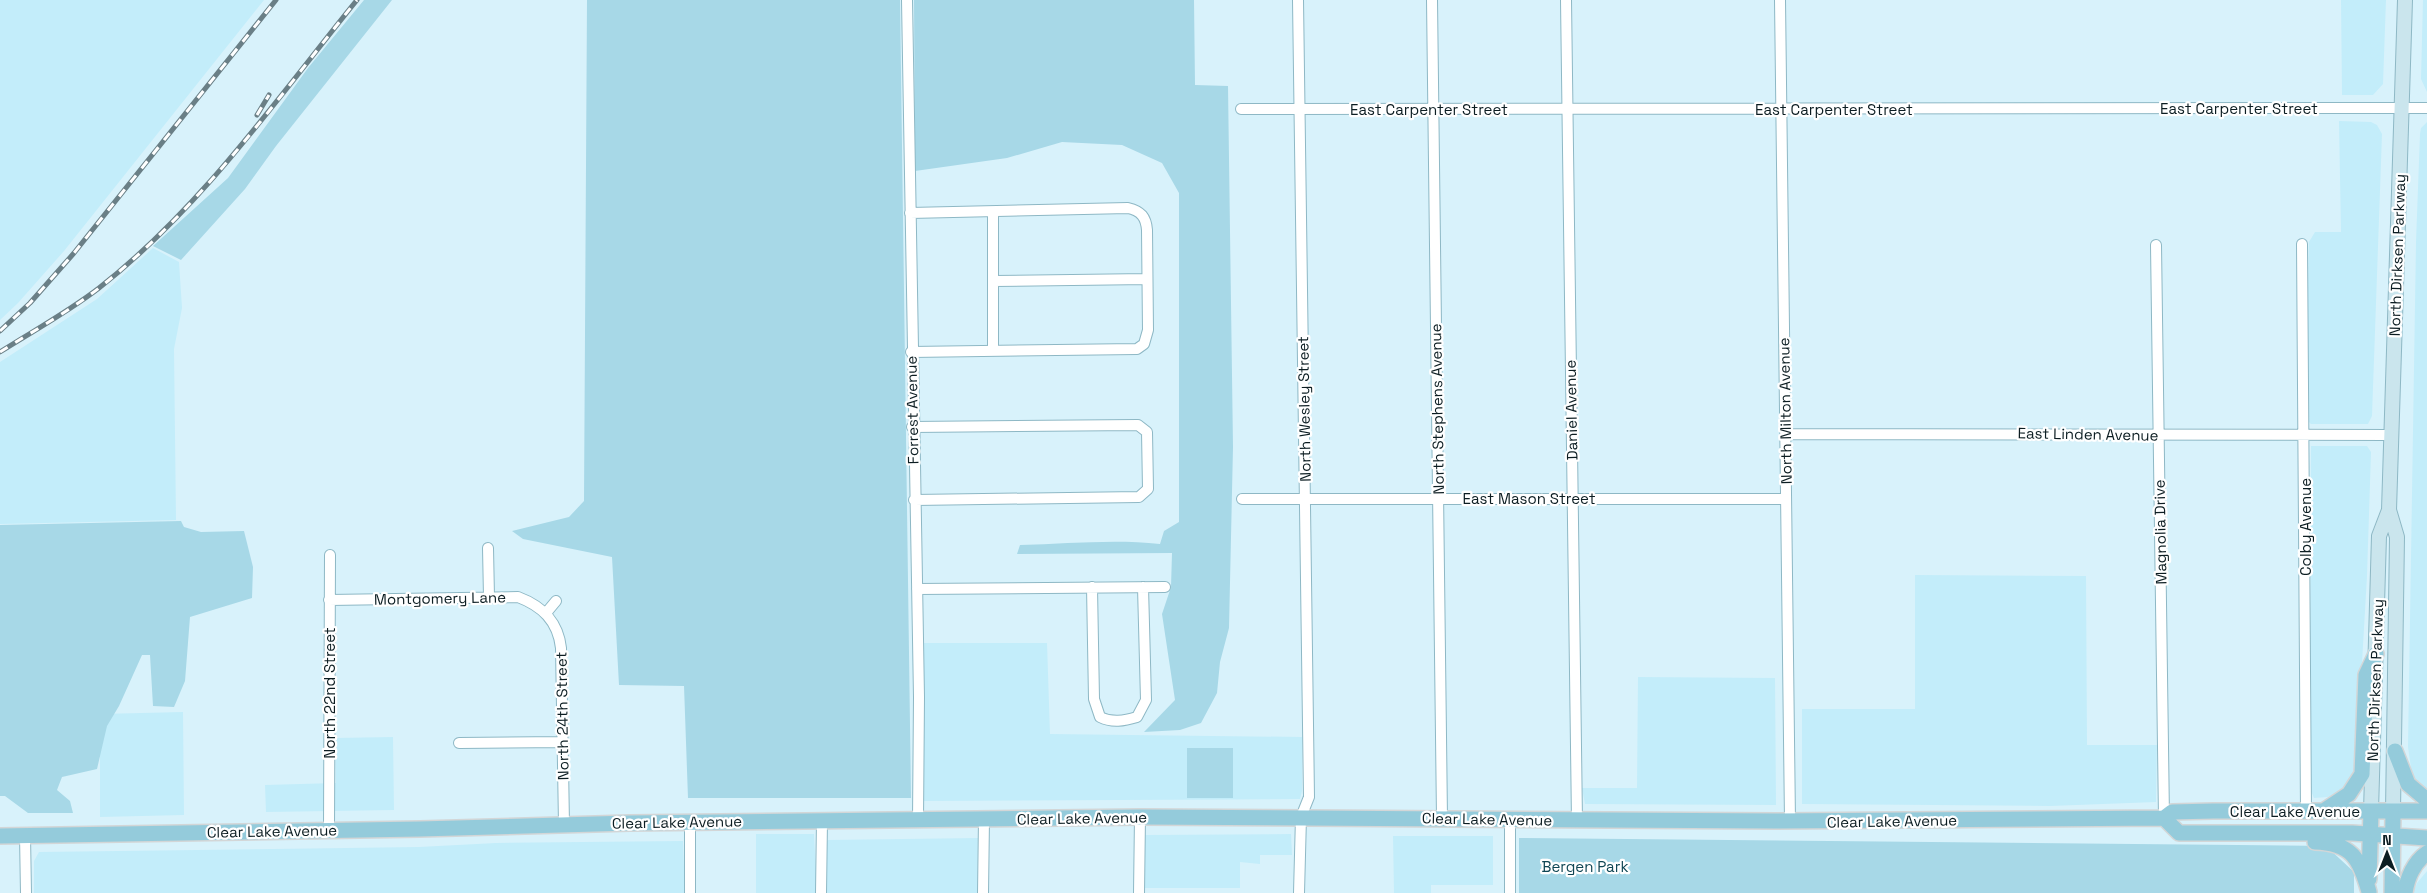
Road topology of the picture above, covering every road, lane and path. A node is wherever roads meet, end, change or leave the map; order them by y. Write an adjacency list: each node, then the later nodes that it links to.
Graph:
1 (907, 0): 15 (street, Forrest Avenue)
2 (1298, 0): 9 (street, North Wesley Street)
3 (1432, 0): 10 (street, North Stephens Avenue)
4 (1566, 0): 11 (street, Daniel Avenue)
5 (1780, 0): 12 (street, North Milton Avenue)
6 (2405, 0): 13 (main road, North Dirksen Parkway)
7 (2427, 108): 13 (street, East Carpenter Street)
8 (1241, 109): 9 (street, East Carpenter Street)
9 (1300, 109): 10 (street, East Carpenter Street); 27 (street, North Wesley Street)
10 (1433, 109): 11 (street, East Carpenter Street); 28 (street, North Stephens Avenue)
11 (1567, 109): 12 (street, East Carpenter Street); 29 (street, Daniel Avenue)
12 (1781, 109): 13 (street, East Carpenter Street); 23 (street, North Milton Avenue)
13 (2402, 109): 25 (main road, North Dirksen Parkway)
14 (992, 212): 15 (street); 18 (street); 19 (street)
15 (910, 213): 21 (street, Forrest Avenue)
16 (2302, 244): 26 (street, Colby Avenue)
17 (2156, 245): 24 (street, Magnolia Drive)
18 (1147, 279): 19 (street); 20 (street)
19 (993, 281): 20 (street)
20 (993, 351): 21 (street)
21 (911, 352): 22 (street, Forrest Avenue)
22 (912, 426): 32 (street, Forrest Avenue); 32 (street)
23 (1786, 434): 24 (street, East Linden Avenue); 31 (street, North Milton Avenue)
24 (2158, 435): 26 (street, East Linden Avenue); 57 (street, Magnolia Drive)
25 (2390, 435): 26 (street, East Linden Avenue); 33 (main road, North Dirksen Parkway)
26 (2304, 436): 49 (street, Colby Avenue)
27 (1306, 498): 28 (street, East Mason Street); 30 (street, East Mason Street); 55 (street, North Wesley Street)
28 (1438, 498): 29 (street, East Mason Street); 56 (street, North Stephens Avenue)
29 (1572, 498): 31 (street, East Mason Street); 62 (street, Daniel Avenue)
30 (1242, 499)
31 (1786, 499): 63 (street, North Milton Avenue)
32 (914, 500): 39 (street, Forrest Avenue)
33 (2389, 510): 44 (main road, North Dirksen Parkway); 47 (main road, North Dirksen Parkway)
34 (488, 548): 40 (street)
35 (330, 555): 41 (street, North 22nd Street)
36 (1092, 587): 37 (street); 37 (street); 39 (street)
37 (1143, 587): 38 (street)
38 (1165, 587)
39 (917, 589): 59 (street, Forrest Avenue)
40 (489, 598): 41 (street, Montgomery Lane); 43 (street, Montgomery Lane)
41 (329, 600): 66 (street, North 22nd Street)
42 (556, 601): 43 (street)
43 (546, 613): 45 (street, North 24th Street)
44 (2376, 654): 50 (main road); 51 (main road, North Dirksen Parkway)
45 (563, 742): 46 (street); 65 (street, North 24th Street)
46 (459, 744)
47 (2395, 751): 48 (main road); 52 (main road, North Dirksen Parkway)
48 (2427, 800)
49 (2306, 810): 50 (main road, Clear Lake Avenue); 57 (main road, Clear Lake Avenue)
50 (2325, 810): 51 (main road, Clear Lake Avenue)
51 (2371, 811): 52 (main road, Clear Lake Avenue); 68 (main road, North Dirksen Parkway)
52 (2393, 811): 53 (main road, Clear Lake Avenue); 71 (main road)
53 (2427, 811)
54 (1140, 817): 55 (main road, Clear Lake Avenue); 58 (main road, Clear Lake Avenue); 78 (street)
55 (1300, 817): 56 (main road, Clear Lake Avenue); 79 (street)
56 (1442, 818): 60 (main road, Clear Lake Avenue)
57 (2164, 818): 63 (main road, Clear Lake Avenue); 67 (main road, Clear Lake Avenue)
58 (984, 819): 59 (main road, Clear Lake Avenue); 77 (street)
59 (918, 820): 61 (main road, Clear Lake Avenue)
60 (1510, 820): 62 (main road, Clear Lake Avenue); 80 (street)
61 (822, 821): 64 (main road, Clear Lake Avenue); 76 (street)
62 (1577, 821): 63 (main road, Clear Lake Avenue)
63 (1790, 821)
64 (690, 822): 65 (main road, Clear Lake Avenue); 75 (street)
65 (564, 824): 66 (main road, Clear Lake Avenue)
66 (329, 830): 70 (main road, Clear Lake Avenue)
67 (2224, 834): 68 (main road, Clear Lake Avenue); 81 (main road)
68 (2370, 834): 71 (main road, Clear Lake Avenue); 81 (main road, North Dirksen Parkway)
69 (0, 836): 70 (main road, Clear Lake Avenue)
70 (25, 836): 74 (street)
71 (2392, 836): 72 (main road, Clear Lake Avenue); 82 (main road)
72 (2427, 838)
73 (2427, 854): 83 (main road)
74 (26, 893)
75 (690, 893)
76 (821, 893)
77 (983, 893)
78 (1139, 893)
79 (1299, 893)
80 (1510, 893)
81 (2369, 893)
82 (2392, 893)
83 (2405, 893)

